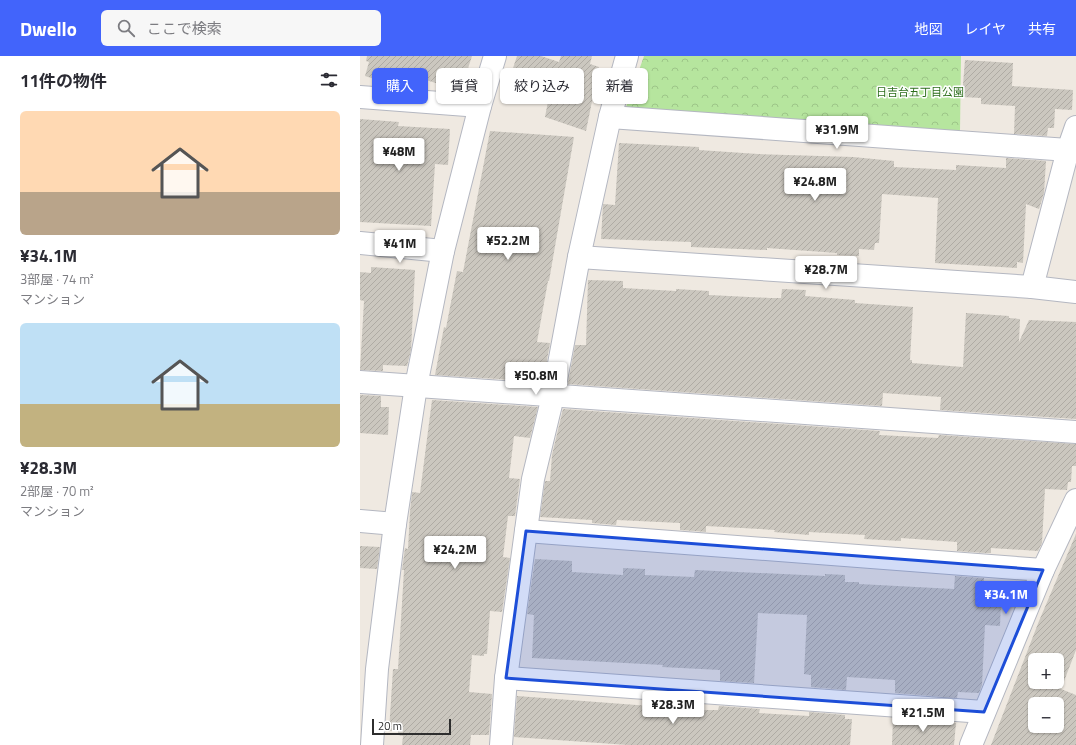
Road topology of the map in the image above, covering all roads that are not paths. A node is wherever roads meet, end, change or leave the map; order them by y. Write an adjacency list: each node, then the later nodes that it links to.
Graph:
1 (495, 56): 4 (street)
2 (628, 56): 5 (street)
3 (360, 97): 4 (street)
4 (480, 106): 9 (street)
5 (610, 117): 7 (street); 10 (street)
6 (1076, 127): 7 (street)
7 (1068, 150): 11 (street)
8 (360, 243): 9 (street)
9 (443, 251): 14 (street)
10 (579, 257): 11 (street); 15 (street)
11 (1032, 287): 12 (street)
12 (1076, 292)
13 (360, 382): 14 (street)
14 (416, 386): 15 (street); 19 (street)
15 (553, 396): 16 (street); 20 (street)
16 (1076, 432)
17 (1076, 500): 21 (street)
18 (360, 522): 19 (street)
19 (395, 524): 22 (street)
20 (526, 531): 21 (street); 23 (street)
21 (1043, 570): 24 (street)
22 (368, 669): 25 (street)
23 (506, 678): 24 (street); 26 (street)
24 (984, 712): 27 (street)
25 (372, 745)
26 (501, 745)
27 (971, 745)

